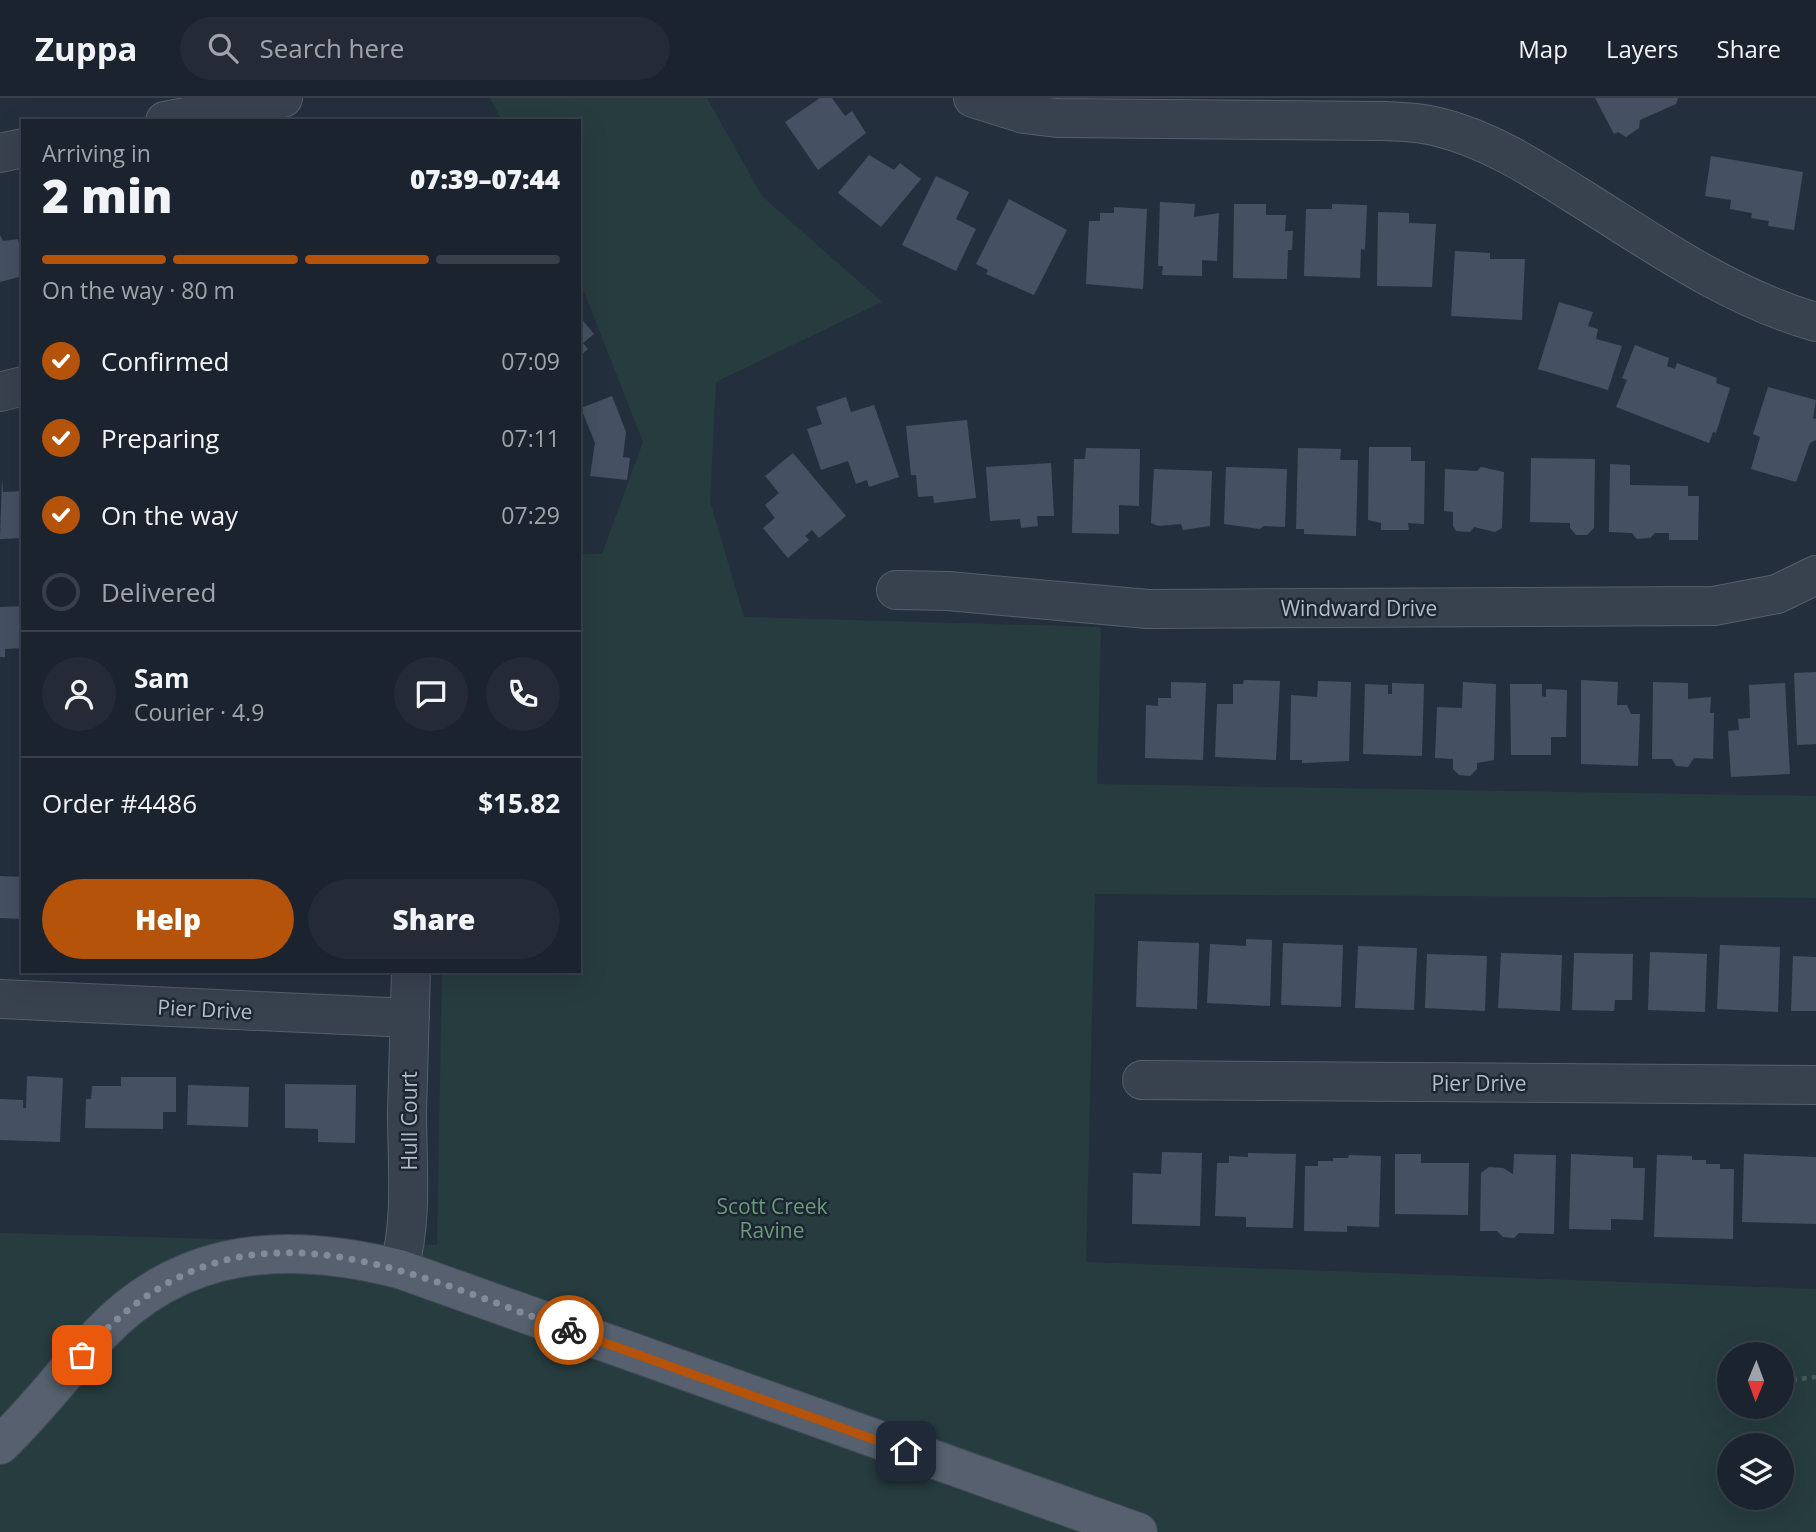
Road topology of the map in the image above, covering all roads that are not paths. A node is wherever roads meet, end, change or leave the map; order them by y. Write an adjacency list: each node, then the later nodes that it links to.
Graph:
1 (283, 98): 4 (street)
2 (973, 98): 3 (street)
3 (1429, 111): 7 (street)
4 (175, 119)
5 (21, 148): 6 (street)
6 (0, 153)
7 (1816, 322)
8 (21, 387): 9 (street)
9 (0, 392)
10 (1816, 575): 11 (street, Windward Drive)
11 (896, 590)
12 (411, 973): 14 (street, Hull Court)
13 (0, 999): 14 (street, Pier Drive)
14 (410, 1018): 17 (street, Hull Court)
15 (1142, 1080): 16 (street, Pier Drive)
16 (1816, 1085)
17 (400, 1269): 18 (main road); 19 (main road)
18 (0, 1445)
19 (1138, 1532)

